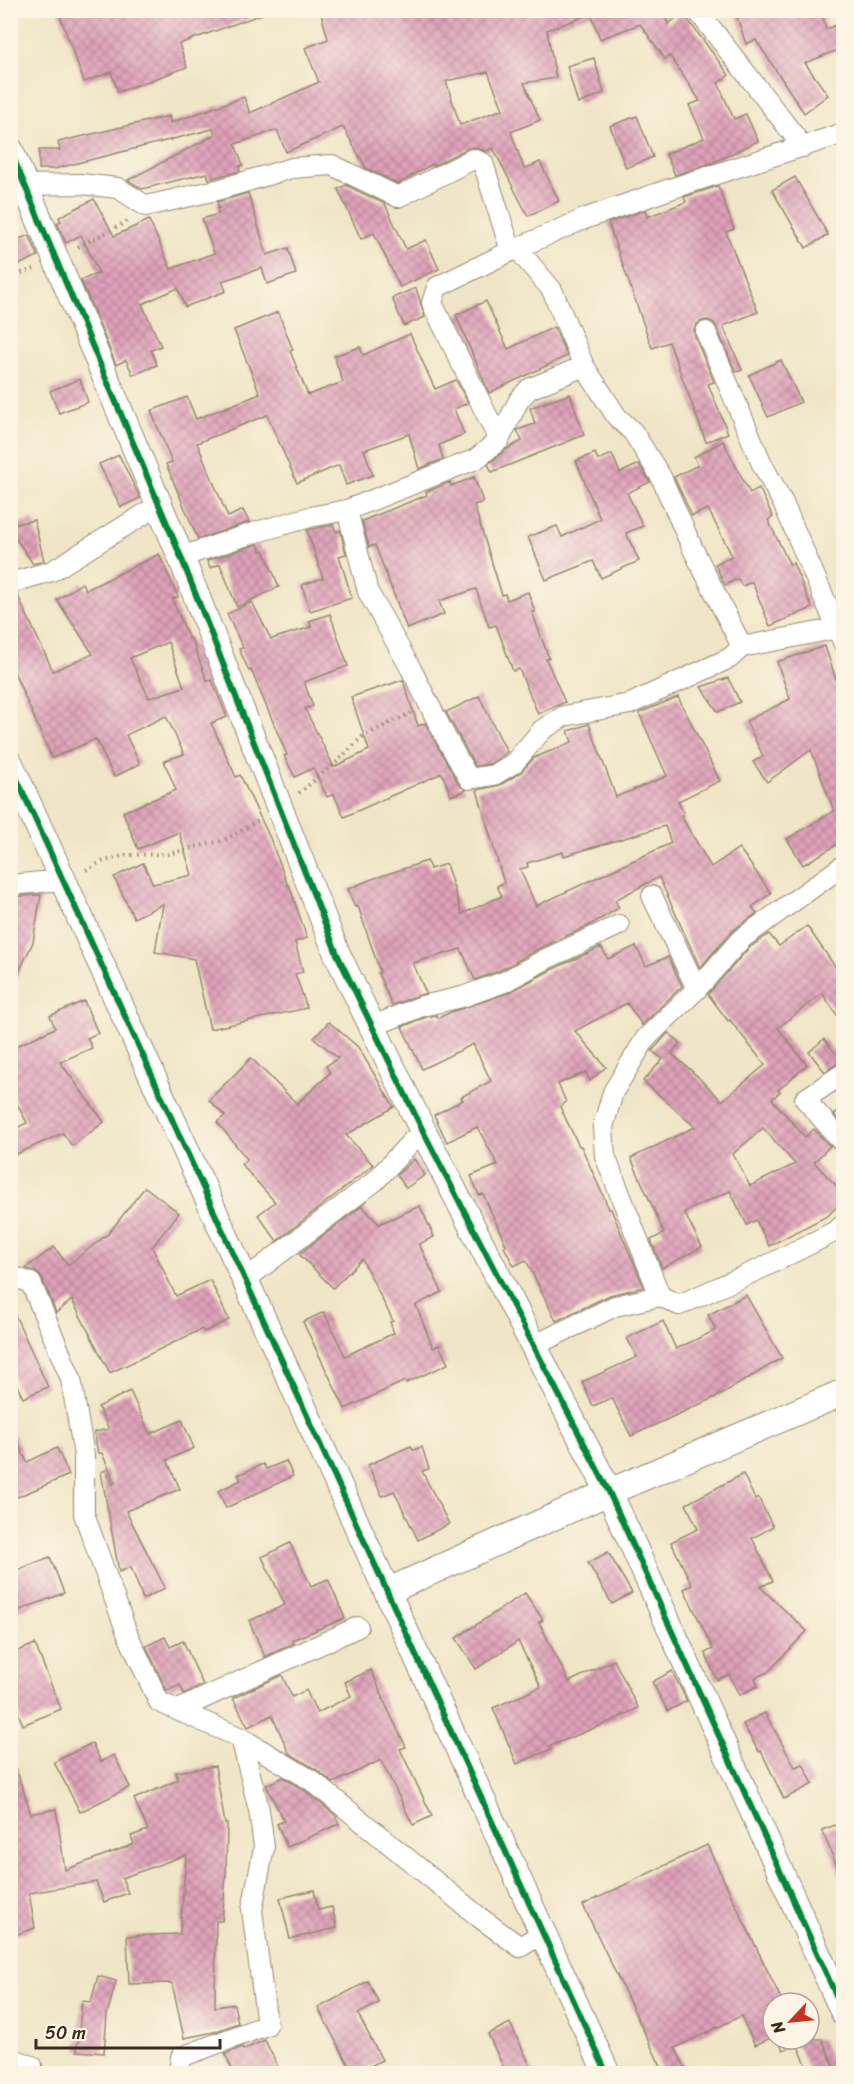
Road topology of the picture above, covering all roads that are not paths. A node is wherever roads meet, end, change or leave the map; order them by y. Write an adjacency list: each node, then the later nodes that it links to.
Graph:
1 (697, 10): 3 (street)
2 (843, 134): 3 (street)
3 (803, 147): 6 (street)
4 (10, 150): 5 (street)
5 (25, 185): 6 (street); 10 (street)
6 (515, 249): 8 (street); 9 (street)
7 (706, 332): 14 (street)
8 (584, 366): 9 (street); 15 (street)
9 (499, 440): 11 (street)
10 (159, 504): 12 (street); 13 (street)
11 (347, 510): 12 (street); 15 (street)
12 (181, 557): 23 (street)
13 (10, 583)
14 (841, 634): 15 (street)
15 (742, 647)
16 (10, 764): 18 (street)
17 (843, 865): 22 (street)
18 (63, 880): 19 (street); 29 (street)
19 (10, 885)
20 (652, 896): 22 (street)
21 (619, 925): 23 (street)
22 (697, 989): 30 (street)
23 (371, 1027): 25 (street)
24 (843, 1073): 26 (street)
25 (424, 1133): 29 (street); 31 (street)
26 (843, 1144)
27 (843, 1224): 30 (street)
28 (10, 1275): 36 (street)
29 (246, 1279): 34 (street)
30 (660, 1296): 31 (street)
31 (534, 1346): 33 (street)
32 (843, 1392): 33 (street)
33 (609, 1492): 34 (street); 39 (street)
34 (388, 1591): 38 (street)
35 (358, 1627): 36 (street)
36 (178, 1710): 37 (street)
37 (241, 1738): 38 (street); 42 (street)
38 (543, 1933): 43 (street)
39 (840, 1998)
40 (10, 2058): 41 (street)
41 (32, 2073)
42 (179, 2073)
43 (607, 2073)

